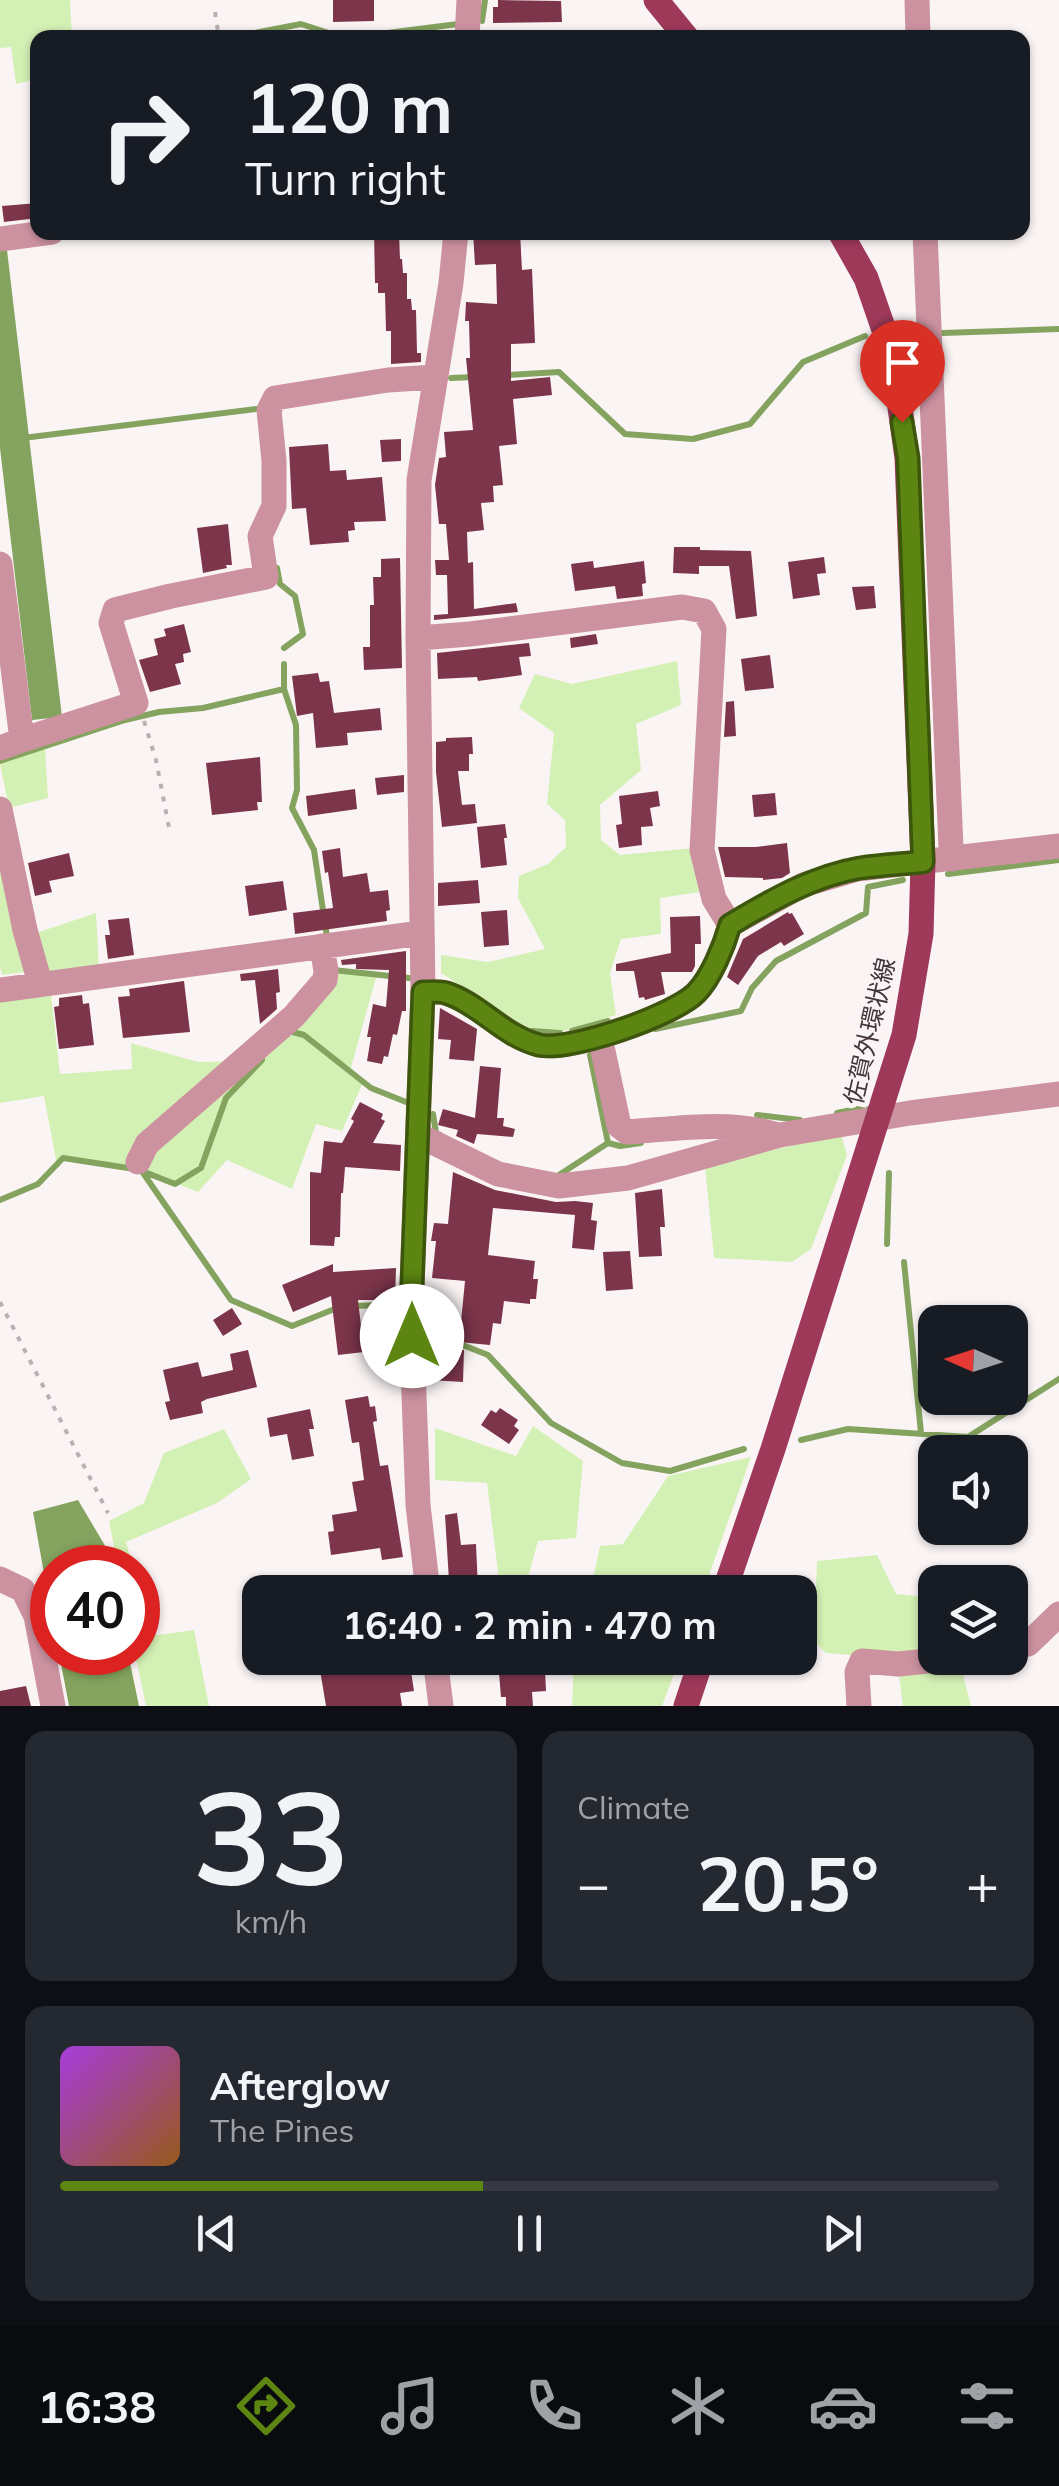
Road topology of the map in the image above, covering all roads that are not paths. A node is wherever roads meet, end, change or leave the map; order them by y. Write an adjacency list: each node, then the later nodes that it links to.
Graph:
1 (469, 0): 4 (street)
2 (656, 0): 5 (main road)
3 (916, 0): 6 (street)
4 (467, 30)
5 (680, 30)
6 (918, 30)
7 (30, 235): 8 (street)
8 (0, 240)
9 (455, 240): 12 (street)
10 (845, 240): 19 (main road, 佐賀外環状線)
11 (926, 240): 18 (street)
12 (436, 378): 14 (street); 15 (street)
13 (0, 564): 15 (street)
14 (418, 638): 20 (street); 21 (street)
15 (11, 744)
16 (0, 809): 23 (street)
17 (1059, 846): 18 (street)
18 (953, 859): 19 (street)
19 (923, 862): 20 (street); 28 (main road, 佐賀外環状線)
20 (730, 925): 26 (street)
21 (421, 933): 22 (street); 25 (street)
22 (322, 946): 23 (street); 31 (street)
23 (40, 982): 24 (street)
24 (0, 990)
25 (423, 992): 26 (street); 29 (street)
26 (600, 1036): 30 (street)
27 (1059, 1094): 28 (street)
28 (879, 1118): 30 (street); 33 (main road, 佐賀外環状線)
29 (418, 1135): 30 (street); 32 (street)
30 (780, 1136)
31 (138, 1162)
32 (426, 1575)
33 (730, 1575)
34 (0, 1579): 40 (street)
35 (1059, 1614): 36 (street)
36 (1028, 1644)
37 (918, 1662): 43 (street)
38 (438, 1675): 41 (street)
39 (696, 1675): 42 (main road)
40 (53, 1706)
41 (441, 1706)
42 (686, 1706)
43 (859, 1706)

